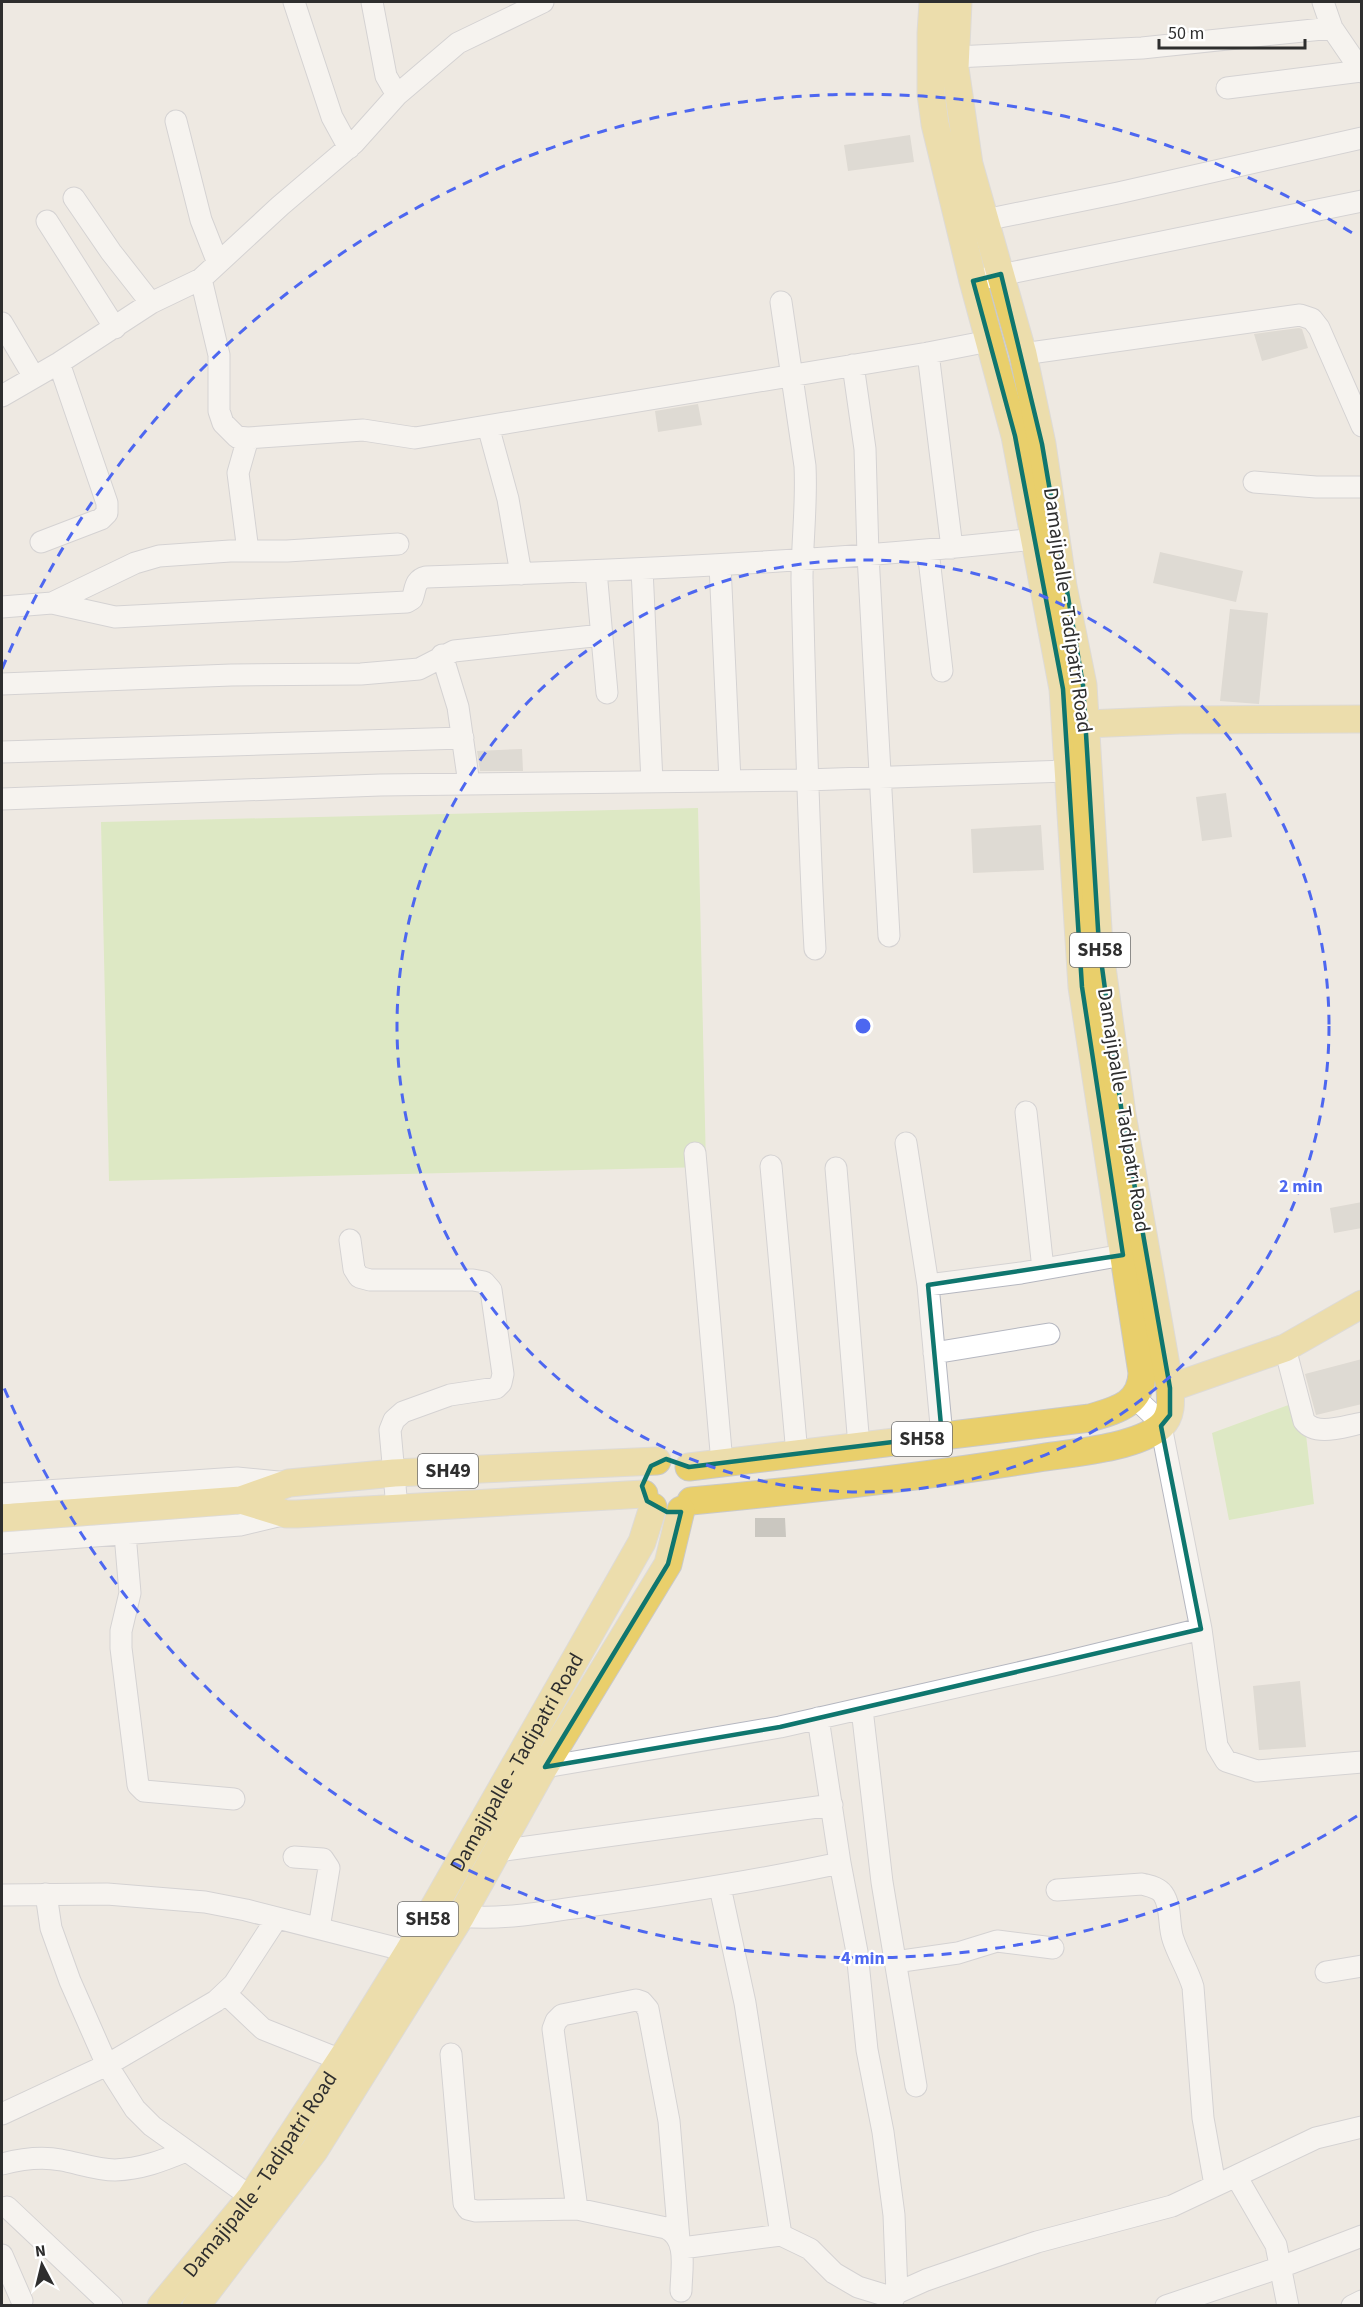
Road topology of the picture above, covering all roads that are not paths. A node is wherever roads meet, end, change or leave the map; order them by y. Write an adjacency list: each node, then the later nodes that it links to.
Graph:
1 (294, 2): 14 (street)
2 (372, 2): 11 (street)
3 (543, 2): 11 (street)
4 (933, 2): 22 (main road, Damajipalle - Tadipatri Road / SH58)
5 (958, 2): 8 (main road, Damajipalle - Tadipatri Road / SH58)
6 (1323, 2): 7 (street)
7 (1332, 28): 8 (street); 9 (street)
8 (955, 57): 17 (main road, Damajipalle - Tadipatri Road / SH58)
9 (1361, 71): 10 (street)
10 (1227, 88)
11 (397, 95): 14 (street)
12 (176, 121): 19 (street)
13 (1362, 138): 17 (street)
14 (349, 148): 19 (street)
15 (74, 198): 24 (street)
16 (1362, 201): 20 (street)
17 (985, 220): 20 (main road, Damajipalle - Tadipatri Road / SH58)
18 (47, 221): 26 (street)
19 (218, 263): 21 (street)
20 (1001, 274): 22 (street); 29 (main road, Damajipalle - Tadipatri Road / SH58)
21 (201, 279): 24 (street); 37 (street)
22 (973, 281): 27 (main road, Damajipalle - Tadipatri Road / SH58)
23 (781, 302): 32 (street)
24 (151, 303): 26 (street)
25 (2, 323): 33 (street)
26 (115, 328): 30 (street)
27 (989, 341): 28 (street); 40 (main road, Damajipalle - Tadipatri Road / SH58)
28 (928, 354): 31 (street); 43 (street)
29 (1023, 354): 36 (street); 60 (main road, Damajipalle - Tadipatri Road / SH58)
30 (59, 363): 33 (street); 41 (street)
31 (853, 365): 32 (street); 46 (street)
32 (791, 375): 35 (street); 47 (street)
33 (34, 377): 34 (street)
34 (2, 396)
35 (488, 426): 37 (street); 51 (street)
36 (1362, 426)
37 (248, 438): 45 (street)
38 (1254, 482): 39 (street)
39 (1362, 487)
40 (1034, 539): 43 (street); 63 (main road, Damajipalle - Tadipatri Road / SH58)
41 (41, 542)
42 (398, 544): 45 (street)
43 (952, 548): 44 (street)
44 (928, 550): 46 (street); 56 (street)
45 (248, 551): 52 (street)
46 (868, 555): 47 (street); 64 (street)
47 (802, 560): 48 (street); 65 (street)
48 (720, 565): 49 (street); 66 (street)
49 (642, 569): 50 (street); 67 (street)
50 (596, 571): 51 (street); 54 (street)
51 (521, 574): 52 (street)
52 (52, 603): 53 (street)
53 (2, 607)
54 (602, 635): 55 (street); 58 (street)
55 (442, 655): 57 (street); 61 (street)
56 (942, 671)
57 (2, 684)
58 (607, 693)
59 (1362, 719): 60 (main road)
60 (1086, 724): 85 (main road, Damajipalle - Tadipatri Road / SH58)
61 (463, 738): 62 (street); 68 (street)
62 (2, 752)
63 (1067, 771): 64 (street); 78 (main road, Damajipalle - Tadipatri Road / SH58)
64 (880, 778): 65 (street); 70 (street)
65 (806, 780): 66 (street); 71 (street)
66 (730, 781): 67 (street)
67 (652, 782): 68 (street)
68 (469, 784): 69 (street)
69 (2, 799)
70 (889, 936)
71 (815, 949)
72 (1026, 1112): 79 (street)
73 (906, 1143): 80 (street)
74 (695, 1153): 93 (street)
75 (771, 1166): 91 (street)
76 (836, 1168): 90 (street)
77 (350, 1240): 95 (street)
78 (1123, 1255): 79 (street); 86 (main road, Damajipalle - Tadipatri Road / SH58)
79 (1043, 1269): 80 (street)
80 (928, 1285): 84 (street)
81 (1362, 1304): 83 (main road)
82 (1049, 1334): 84 (street)
83 (1285, 1348): 85 (main road); 87 (street)
84 (934, 1353): 89 (street)
85 (1170, 1388): 86 (street); 88 (main road, Damajipalle - Tadipatri Road / SH58)
86 (1138, 1391): 88 (street); 89 (main road, SH58)
87 (1362, 1423)
88 (1161, 1426): 100 (main road, SH58); 106 (street)
89 (942, 1436): 90 (main road, SH58)
90 (859, 1446): 91 (main road, SH58)
91 (797, 1454): 93 (main road, SH58)
92 (657, 1461): 94 (main road, SH58); 95 (main road, SH49); 98 (main road, Damajipalle - Tadipatri Road / SH58)
93 (722, 1463): 94 (main road, SH58)
94 (689, 1467): 100 (main road, Damajipalle - Tadipatri Road / SH58)
95 (394, 1473): 96 (main road, SH49); 101 (street)
96 (289, 1483): 97 (street); 99 (main road, SH49)
97 (2, 1494)
98 (648, 1500): 100 (main road, SH58); 101 (main road, SH49); 109 (main road, Damajipalle - Tadipatri Road / SH58)
99 (235, 1501): 102 (main road, SH49); 103 (main road, SH49)
100 (686, 1505): 110 (main road, Damajipalle - Tadipatri Road / SH58)
101 (398, 1508): 102 (main road, SH49)
102 (286, 1514): 104 (street)
103 (2, 1518)
104 (125, 1534): 105 (street); 112 (street)
105 (2, 1543)
106 (1201, 1629): 107 (street); 111 (street)
107 (862, 1709): 108 (street); 126 (street)
108 (818, 1718): 110 (street); 113 (street)
109 (531, 1738): 110 (main road); 125 (main road, Damajipalle - Tadipatri Road / SH58)
110 (550, 1758): 114 (main road, Damajipalle - Tadipatri Road / SH58)
111 (1362, 1762)
112 (234, 1799)
113 (832, 1805): 114 (street); 116 (street)
114 (498, 1851): 121 (main road, Damajipalle - Tadipatri Road / SH58)
115 (294, 1857): 123 (street)
116 (840, 1863): 117 (street); 149 (street)
117 (720, 1887): 121 (street); 143 (street)
118 (1057, 1890): 139 (street)
119 (46, 1894): 120 (street); 122 (street); 132 (street)
120 (2, 1895)
121 (460, 1916): 125 (main road, Damajipalle - Tadipatri Road / SH58)
122 (277, 1918): 123 (street); 129 (street)
123 (319, 1928): 125 (street)
124 (1053, 1948): 126 (street)
125 (422, 1955): 131 (main road, Damajipalle - Tadipatri Road / SH58); 154 (main road, Damajipalle - Tadipatri Road / SH58)
126 (895, 1962): 133 (street)
127 (1362, 1966): 128 (street)
128 (1326, 1972)
129 (225, 1994): 131 (street); 132 (street)
130 (451, 2054): 142 (street)
131 (341, 2060): 140 (main road, Damajipalle - Tadipatri Road / SH58)
132 (107, 2066): 134 (street); 136 (street)
133 (916, 2086)
134 (2, 2114)
135 (1362, 2127): 138 (street)
136 (186, 2151): 137 (street); 140 (street)
137 (2, 2164)
138 (1236, 2176): 139 (street); 147 (street)
139 (1215, 2186): 149 (street)
140 (250, 2198): 153 (main road, Damajipalle - Tadipatri Road / SH58)
141 (8, 2207): 152 (street)
142 (577, 2209): 145 (street); 145 (street)
143 (781, 2235): 145 (street); 149 (street)
144 (1362, 2236): 147 (street)
145 (680, 2244): 148 (street)
146 (2, 2256): 150 (street)
147 (1281, 2267): 155 (street); 156 (street)
148 (681, 2291)
149 (895, 2299)
150 (22, 2301)
151 (1362, 2301): 157 (street)
152 (112, 2306)
153 (162, 2306)
154 (196, 2306)
155 (1166, 2306)
156 (1288, 2306)
157 (1352, 2306)

